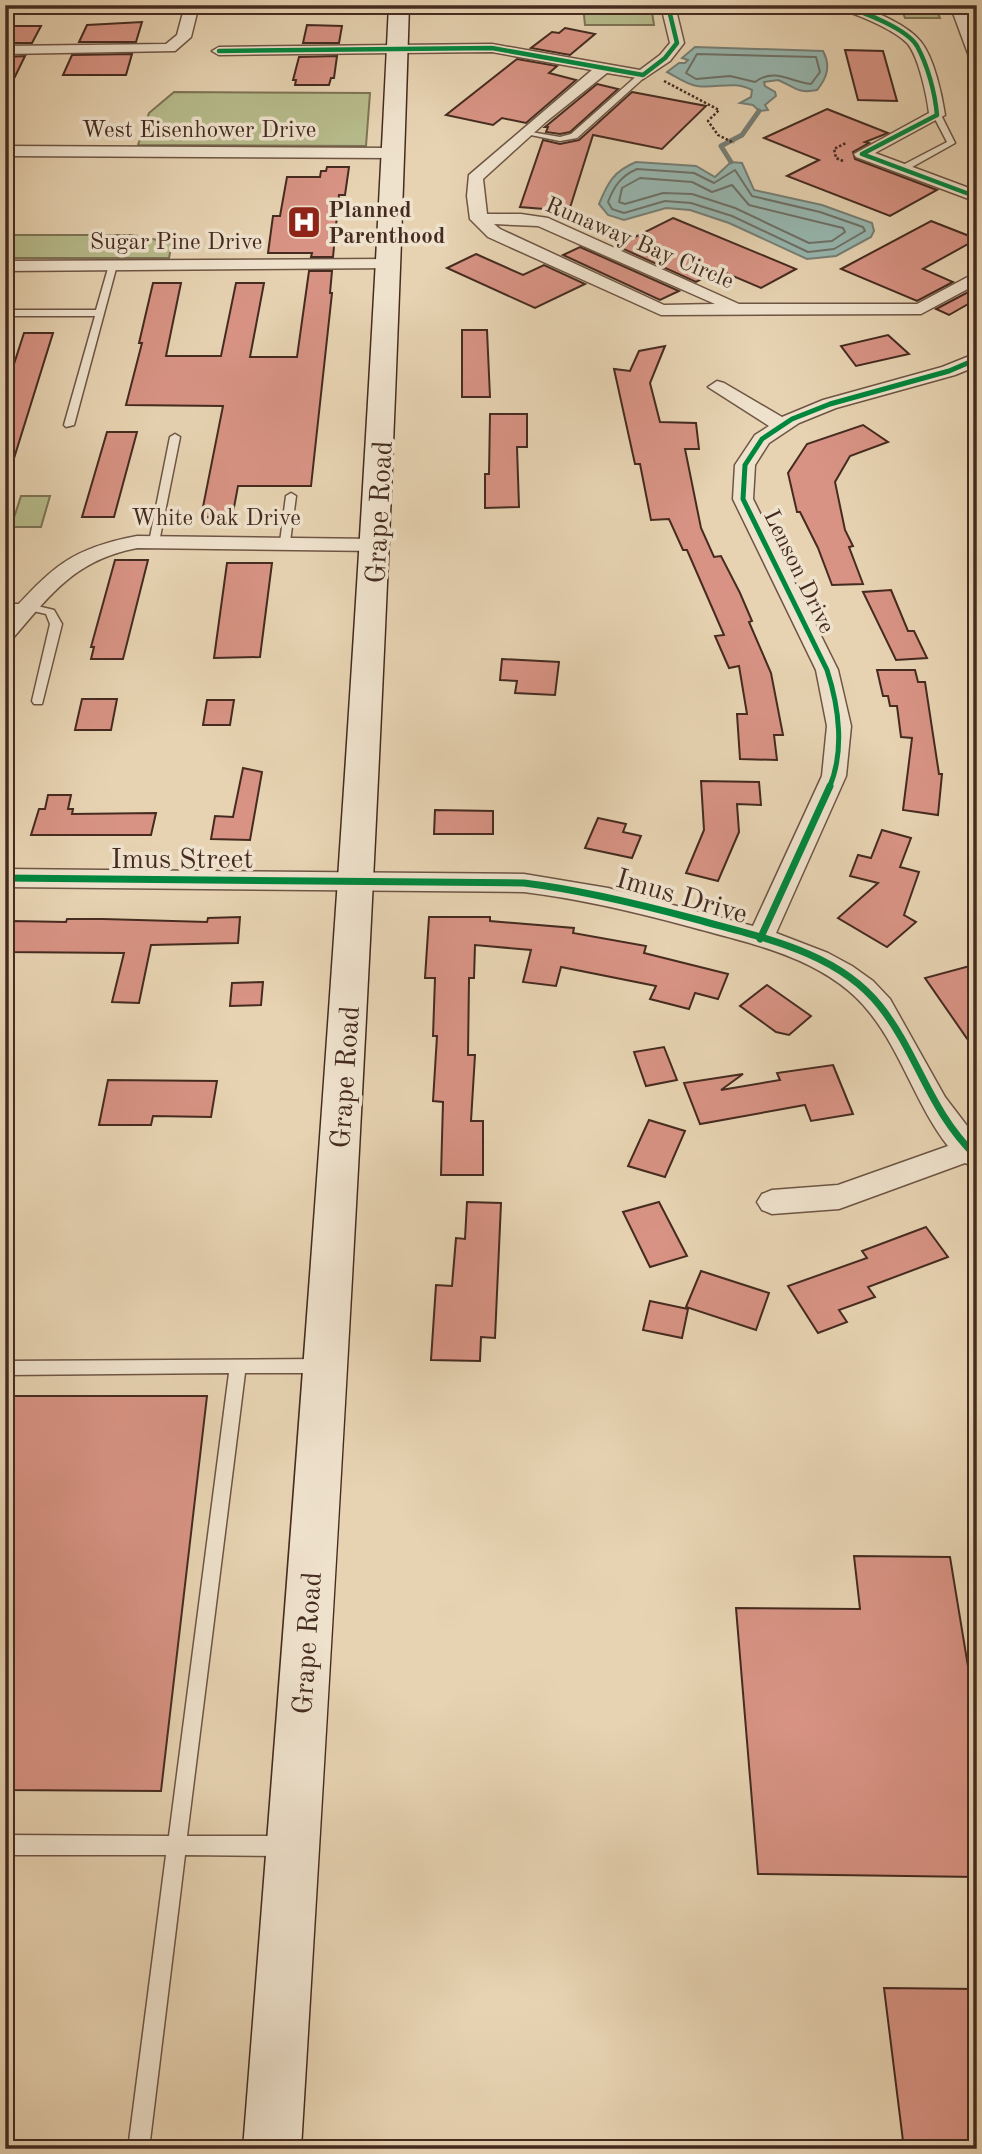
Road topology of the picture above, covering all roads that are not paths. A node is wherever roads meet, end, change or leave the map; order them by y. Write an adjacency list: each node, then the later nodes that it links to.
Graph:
1 (192, 5): 4 (street)
2 (399, 5): 6 (main road, Grape Road)
3 (977, 8): 7 (street)
4 (5, 50)
5 (219, 51): 6 (street)
6 (397, 51): 8 (street); 13 (main road, Grape Road)
7 (977, 59)
8 (604, 68): 9 (street); 11 (street)
9 (643, 75): 10 (street); 11 (lane)
10 (937, 115): 14 (lane); 14 (street)
11 (525, 134): 16 (street)
12 (5, 151): 13 (street, West Eisenhower Drive)
13 (392, 153): 17 (main road, Grape Road)
14 (902, 169): 15 (street)
15 (977, 197)
16 (478, 219): 21 (street, Runaway Bay Circle); 21 (street, Runaway Bay Circle)
17 (390, 264): 18 (street, Sugar Pine Drive); 32 (main road, Grape Road)
18 (113, 265): 19 (street, Sugar Pine Drive); 23 (lane)
19 (5, 266)
20 (977, 277): 21 (street, Runaway Bay Circle)
21 (741, 309)
22 (5, 313): 23 (lane)
23 (100, 313): 27 (lane)
24 (977, 359): 26 (street, Lenson Drive)
25 (718, 387): 26 (street)
26 (780, 424): 39 (street, Lenson Drive)
27 (69, 425)
28 (176, 437): 30 (lane)
29 (291, 496): 31 (lane)
30 (154, 542): 31 (street, White Oak Drive); 34 (street, White Oak Drive)
31 (285, 542): 32 (street, White Oak Drive)
32 (377, 545): 38 (main road, Grape Road)
33 (5, 607): 34 (lane)
34 (29, 607): 35 (street, White Oak Drive); 36 (lane)
35 (5, 633)
36 (38, 701)
37 (5, 878): 38 (street, Imus Street)
38 (358, 881): 39 (street, Imus Drive); 42 (main road, Grape Road)
39 (760, 939): 40 (street, Imus Drive)
40 (973, 1153): 41 (street)
41 (772, 1202)
42 (325, 1366): 43 (lane); 47 (main road, Grape Road)
43 (238, 1367): 44 (lane); 45 (lane)
44 (5, 1368)
45 (175, 1844): 46 (lane); 47 (lane); 48 (lane)
46 (5, 1845)
47 (293, 1846): 49 (main road, Grape Road)
48 (138, 2149)
49 (272, 2149)

